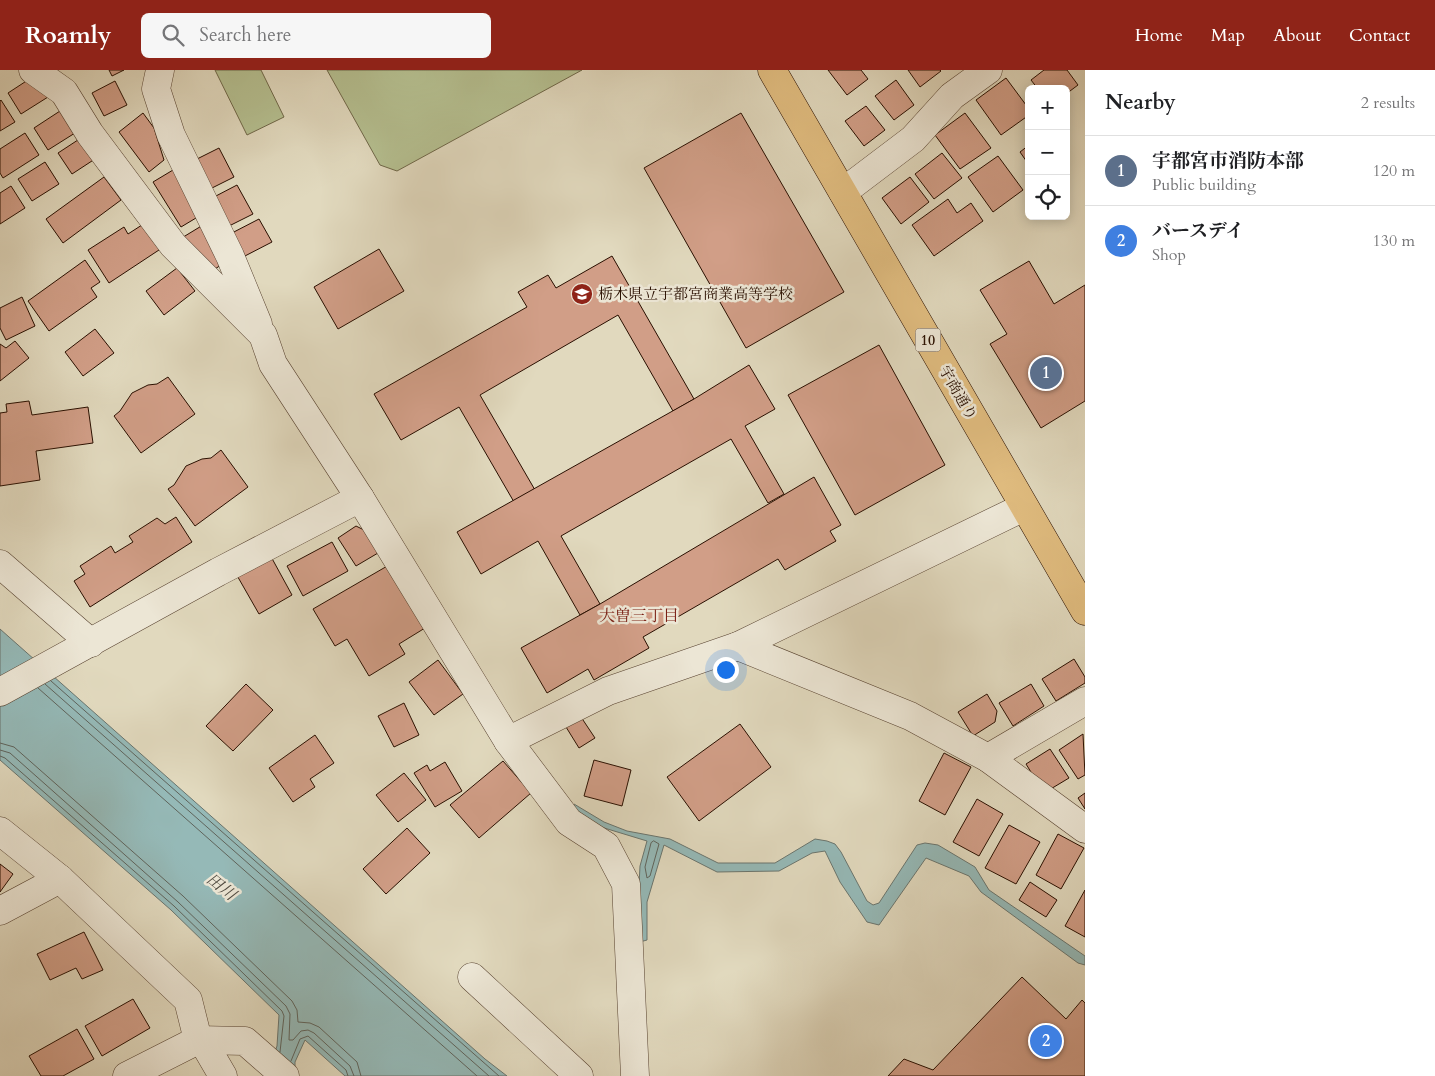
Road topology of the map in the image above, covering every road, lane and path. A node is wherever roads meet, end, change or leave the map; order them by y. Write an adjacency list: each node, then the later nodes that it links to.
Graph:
1 (33, 70): 6 (street)
2 (160, 70): 6 (street)
3 (772, 70): 5 (main road, 宇商通り / 10)
4 (988, 70): 5 (street)
5 (843, 192): 8 (main road, 宇商通り / 10)
6 (263, 335): 7 (street)
7 (360, 498): 12 (street); 15 (street)
8 (1024, 508): 10 (main road, 宇商通り / 10); 11 (street)
9 (0, 564): 12 (street)
10 (1085, 611)
11 (738, 646): 15 (street); 16 (street)
12 (79, 649): 13 (street)
13 (0, 692)
14 (1085, 701): 16 (street)
15 (508, 741): 27 (street)
16 (988, 758): 17 (street)
17 (1085, 828)
18 (0, 831): 19 (street)
19 (60, 879): 20 (street); 22 (street)
20 (0, 911)
21 (472, 977): 26 (street)
22 (200, 1040): 23 (street); 24 (street); 25 (street)
23 (279, 1071)
24 (127, 1076)
25 (223, 1076)
26 (579, 1076)
27 (635, 1076)

